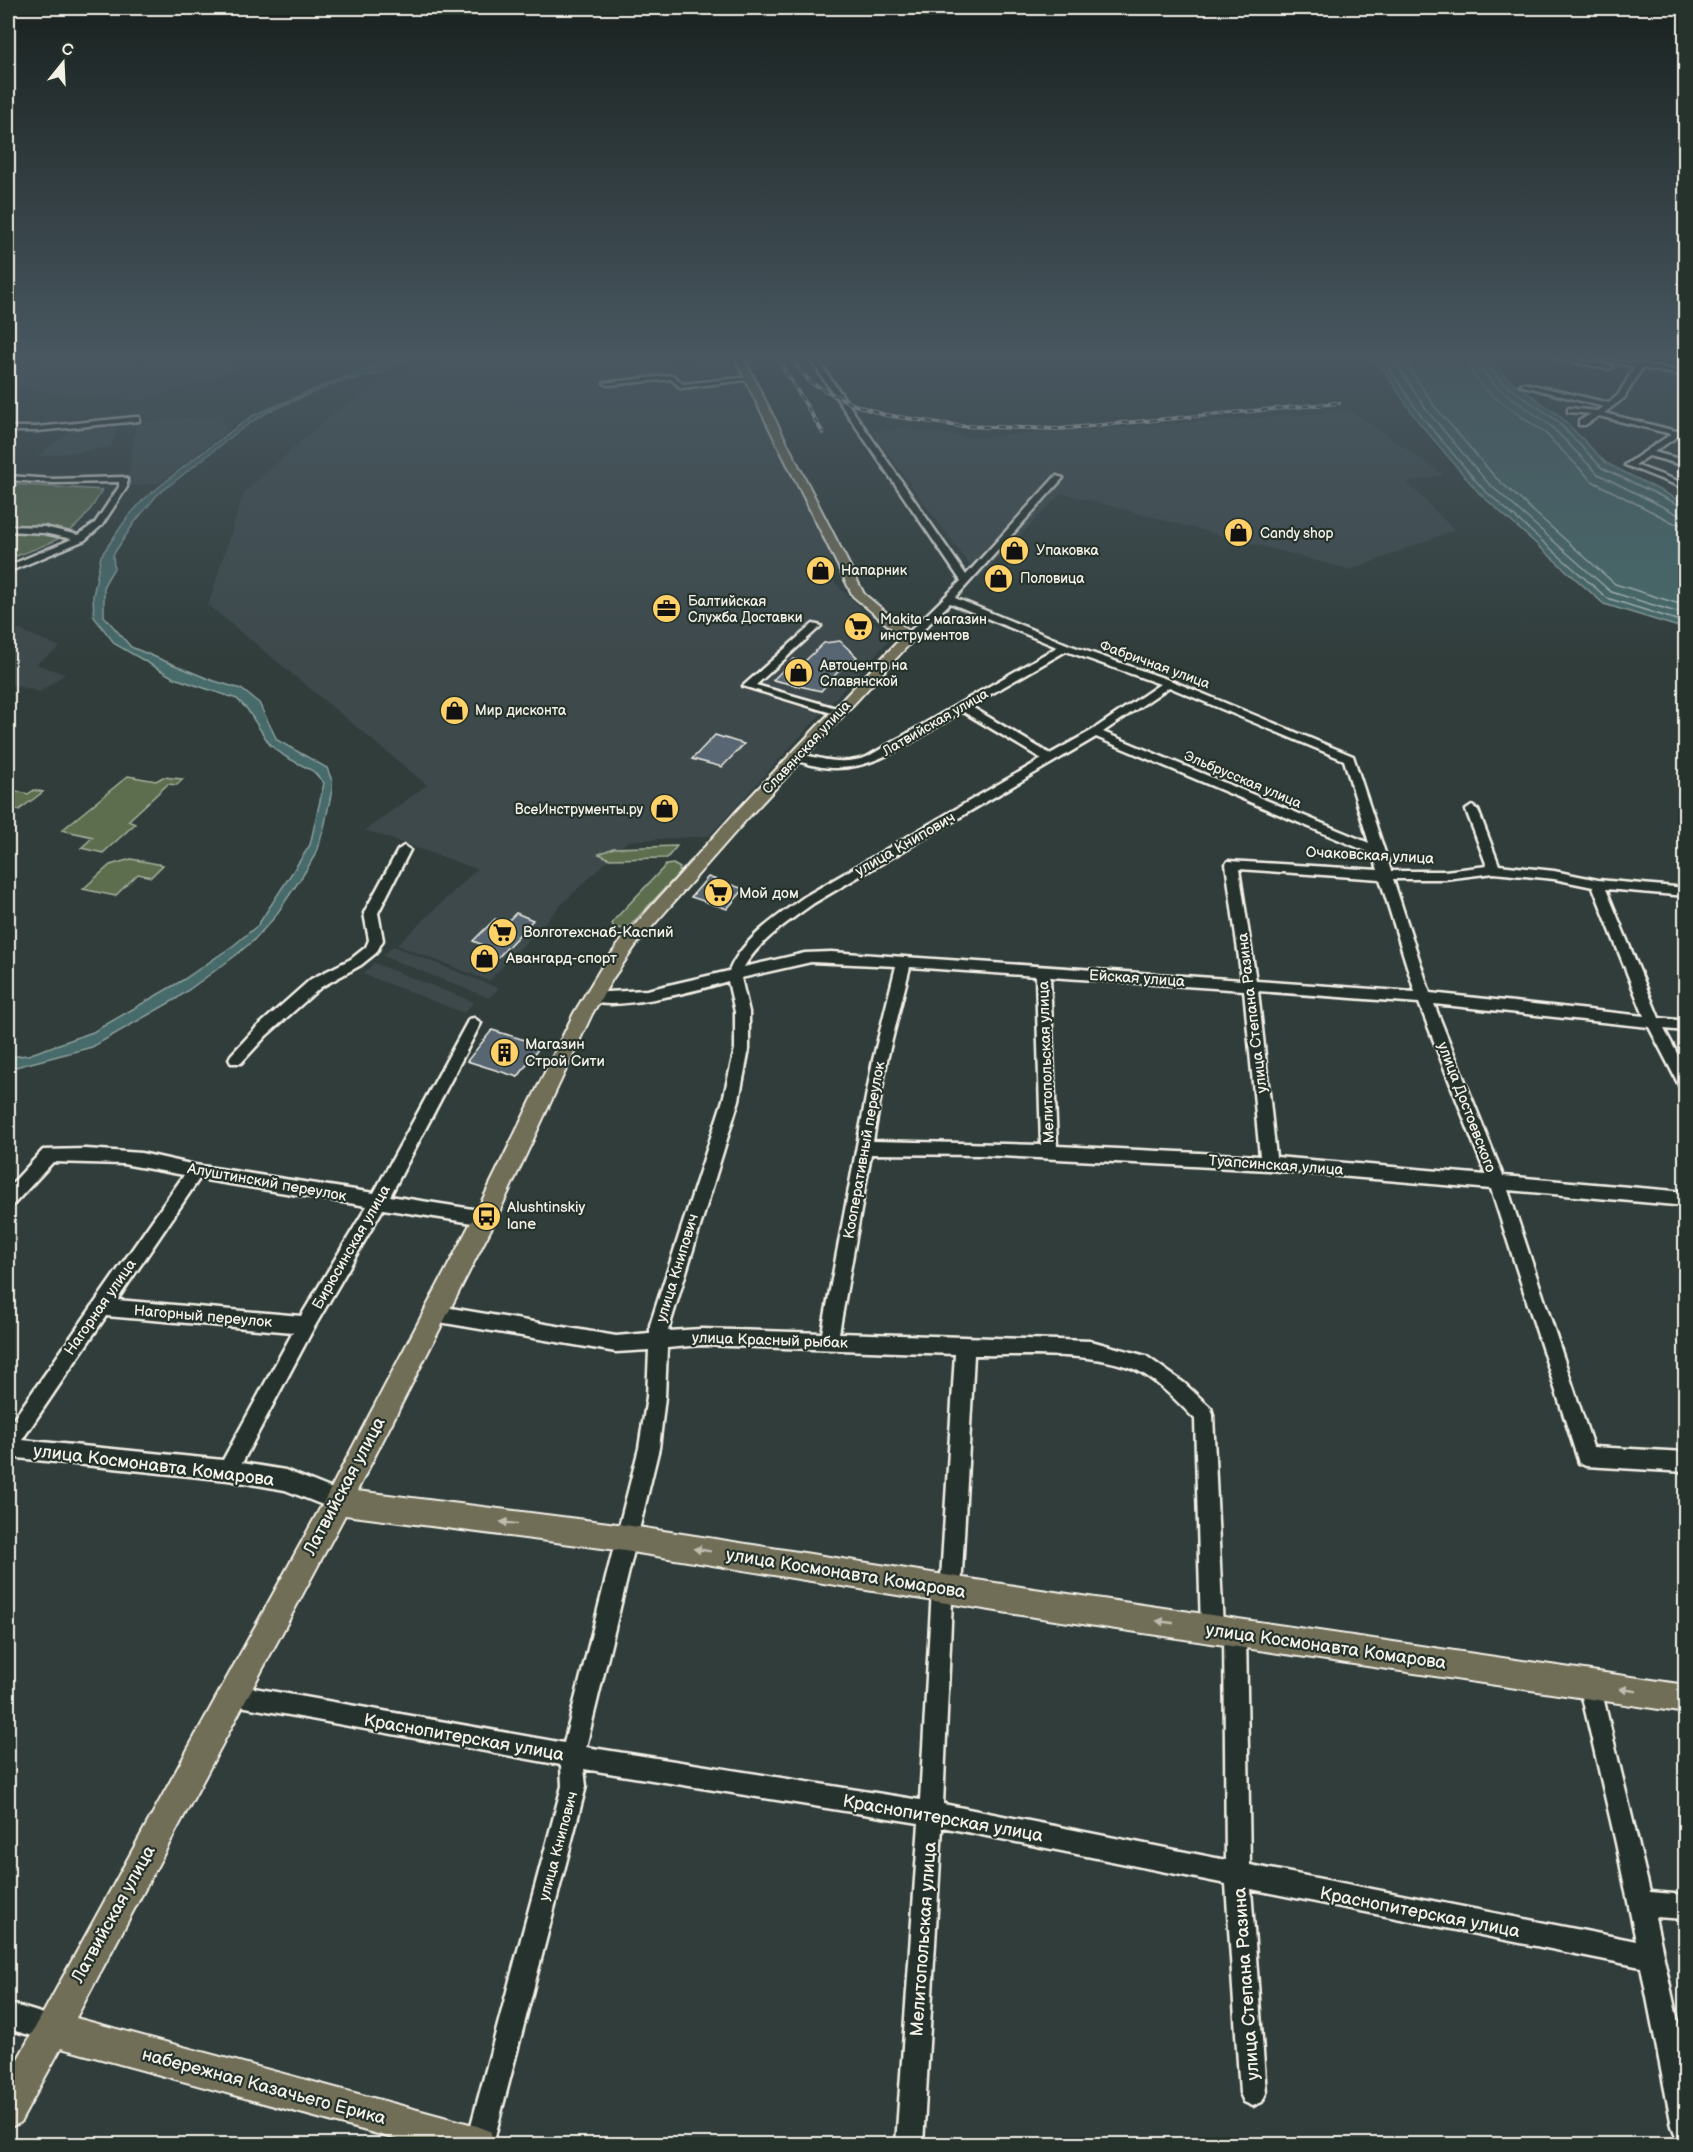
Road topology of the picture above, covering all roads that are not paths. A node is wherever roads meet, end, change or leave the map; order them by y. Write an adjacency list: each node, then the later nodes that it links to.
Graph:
1 (790, 459): 15 (main road)
2 (882, 459): 12 (street)
3 (1638, 459): 8 (street)
4 (1670, 459): 5 (street)
5 (1686, 464)
6 (8, 478): 10 (street)
7 (1059, 478): 12 (street, Славянская улица)
8 (1686, 487)
9 (8, 528): 10 (street)
10 (82, 538): 11 (street)
11 (8, 569)
12 (966, 581): 13 (street, Славянская улица)
13 (949, 599): 15 (street, Славянская улица); 16 (street, Фабричная улица)
14 (816, 626): 19 (street)
15 (910, 637): 19 (main road, Славянская улица)
16 (1065, 646): 17 (street, Фабричная улица); 18 (street, Латвийская улица)
17 (1168, 683): 20 (street, улица Книпович); 22 (street, Фабричная улица)
18 (963, 707): 21 (street, Латвийская улица); 23 (street)
19 (839, 712): 21 (main road, Славянская улица)
20 (1095, 733): 23 (street, улица Книпович); 26 (street, Эльбрусская улица)
21 (797, 756): 32 (main road, Славянская улица)
22 (1349, 758): 26 (street, улица Достоевского)
23 (1050, 759): 35 (street, улица Книпович)
24 (1472, 810): 28 (street)
25 (404, 850): 42 (street)
26 (1380, 852): 29 (street, улица Достоевского)
27 (1232, 864): 29 (street, Очаковская улица); 36 (street, улица Степана Разина)
28 (1494, 869): 29 (street, Очаковская улица); 30 (street, Очаковская улица)
29 (1387, 875): 38 (street, улица Достоевского)
30 (1598, 884): 31 (street, Очаковская улица); 40 (street)
31 (1686, 892)
32 (630, 941): 37 (main road, Латвийская улица)
33 (904, 961): 34 (street, Ейская улица); 35 (street, Ейская улица); 44 (street, Кооперативный переулок)
34 (1043, 972): 36 (street, Ейская улица); 45 (street, Мелитопольская улица)
35 (734, 976): 37 (street, Ейская улица); 57 (street, улица Книпович)
36 (1250, 985): 38 (street, Ейская улица); 46 (street, улица Степана Разина)
37 (592, 998): 52 (main road, Латвийская улица)
38 (1424, 998): 40 (street, Ейская улица); 48 (street, улица Достоевского)
39 (474, 1023): 51 (street, Бирюсинская улица)
40 (1654, 1023): 41 (street, Ейская улица); 43 (street)
41 (1686, 1026)
42 (236, 1059)
43 (1686, 1085)
44 (865, 1147): 45 (street, Туапсинская улица); 56 (street, Кооперативный переулок)
45 (1049, 1152): 46 (street, Туапсинская улица)
46 (1269, 1163): 48 (street, Туапсинская улица)
47 (195, 1172): 49 (street, Алуштинский переулок); 51 (street, Алуштинский переулок); 53 (street, Нагорная улица)
48 (1498, 1184): 50 (street, Туапсинская улица); 61 (street, улица Достоевского)
49 (8, 1199)
50 (1686, 1199)
51 (379, 1200): 52 (street, Алуштинский переулок); 55 (street, Бирюсинская улица)
52 (485, 1218): 54 (main road, Латвийская улица)
53 (100, 1307): 55 (street, Нагорный переулок); 59 (street, Нагорная улица)
54 (434, 1313): 57 (street, улица Красный рыбак); 63 (main road, Латвийская улица)
55 (306, 1325): 62 (street, Бирюсинская улица)
56 (829, 1341): 57 (street, улица Красный рыбак); 58 (street, улица Красный рыбак)
57 (657, 1342): 64 (street, улица Книпович)
58 (965, 1346): 60 (street, улица Красный рыбак); 65 (street, Мелитопольская улица)
59 (8, 1445): 62 (street, улица Космонавта Комарова)
60 (1206, 1449): 66 (street, улица Степана Разина)
61 (1686, 1461)
62 (228, 1470): 63 (street, улица Космонавта Комарова)
63 (338, 1501): 64 (main road, улица Космонавта Комарова, one-way to 63); 68 (main road, Латвийская улица)
64 (625, 1538): 65 (main road, улица Космонавта Комарова, one-way to 64); 70 (street, улица Книпович)
65 (946, 1590): 66 (main road, улица Космонавта Комарова, one-way to 65); 71 (street, Мелитопольская улица)
66 (1223, 1631): 67 (main road, улица Космонавта Комарова); 72 (street, улица Степана Разина)
67 (1590, 1684): 69 (main road, улица Космонавта Комарова, one-way to 67); 73 (street)
68 (232, 1695): 70 (street, Краснопитерская улица); 77 (main road, Латвийская улица)
69 (1686, 1699)
70 (572, 1756): 71 (street, Краснопитерская улица); 81 (street, улица Книпович)
71 (931, 1813): 72 (street, Краснопитерская улица); 82 (street, Мелитопольская улица)
72 (1238, 1876): 75 (street, Краснопитерская улица); 78 (street, улица Степана Разина)
73 (1641, 1903): 74 (street); 75 (street)
74 (1686, 1907)
75 (1652, 1957): 80 (street)
76 (8, 2016): 77 (street)
77 (51, 2028): 79 (main road, Латвийская улица); 81 (main road, набережная Казачьего Ерика)
78 (1253, 2093)
79 (8, 2111)
80 (1686, 2126)
81 (478, 2145)
82 (909, 2145)

